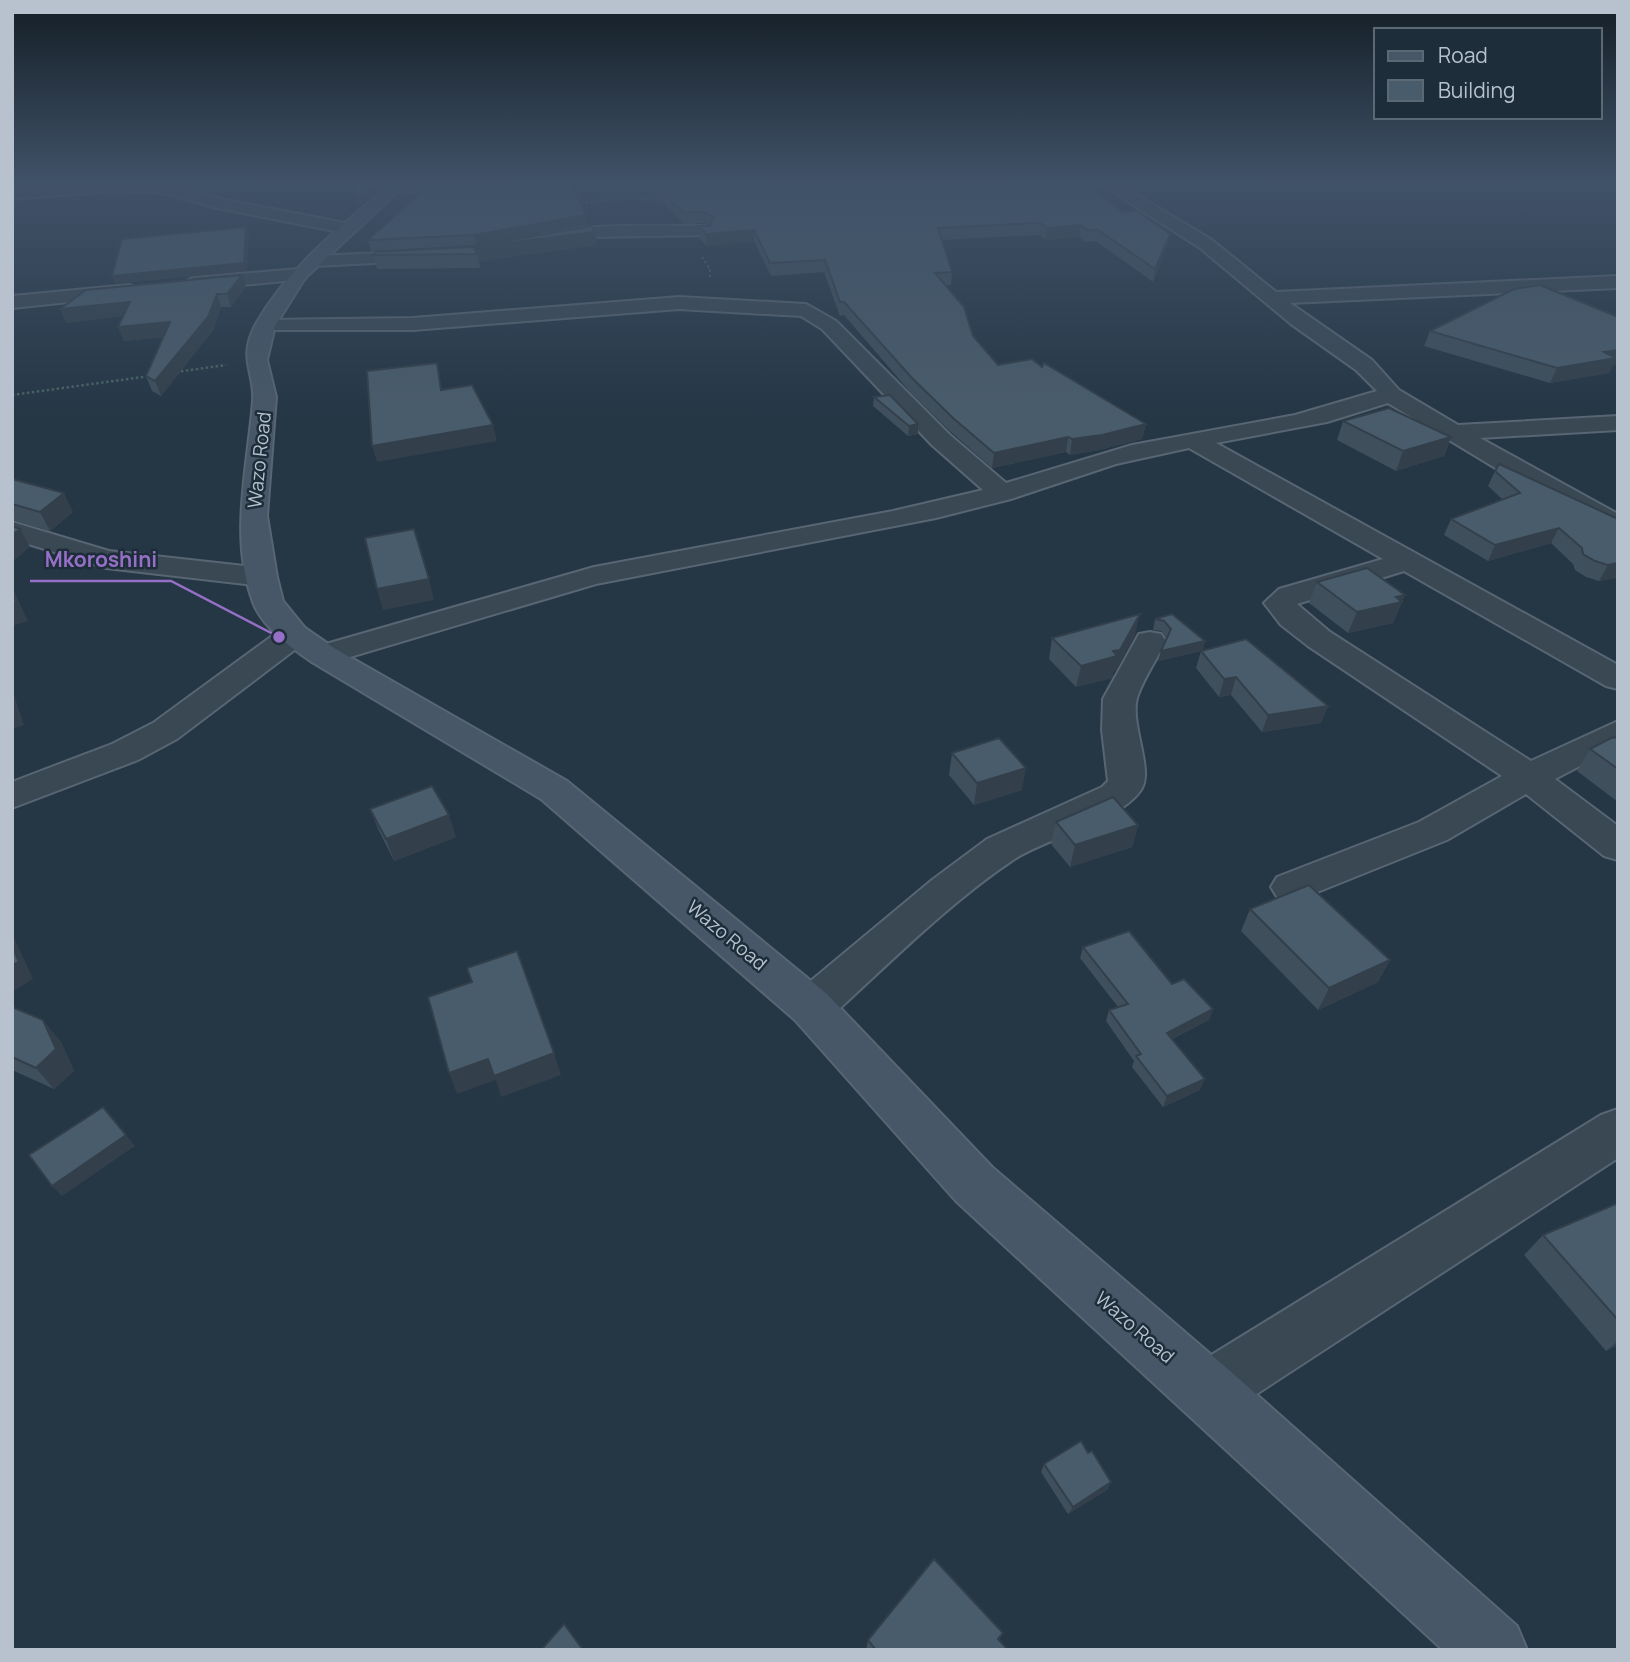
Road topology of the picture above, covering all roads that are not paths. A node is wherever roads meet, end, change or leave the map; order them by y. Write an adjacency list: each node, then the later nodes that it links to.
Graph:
1 (317, 259): 4 (main road)
2 (412, 259): 4 (street)
3 (1225, 259): 8 (street)
4 (307, 268): 6 (street); 10 (main road)
5 (1618, 282): 8 (street)
6 (172, 286)
7 (146, 289): 9 (street)
8 (1275, 298): 11 (street)
9 (12, 302)
10 (261, 343): 15 (street); 19 (main road, Wazo Road)
11 (1390, 394): 13 (street); 14 (street)
12 (1618, 423): 13 (street)
13 (1455, 432): 16 (street)
14 (1195, 441): 15 (street); 18 (street)
15 (1002, 493): 21 (street)
16 (1618, 525)
17 (12, 530): 19 (street)
18 (1410, 561): 22 (street); 24 (street)
19 (262, 577): 21 (main road, Wazo Road)
20 (1150, 641): 28 (street)
21 (309, 645): 25 (street); 28 (main road, Wazo Road)
22 (1618, 679)
23 (1618, 732): 24 (street)
24 (1529, 777): 26 (street); 27 (street)
25 (12, 796)
26 (1618, 846)
27 (1291, 887)
28 (811, 1007): 30 (main road, Wazo Road)
29 (1618, 1131): 30 (street)
30 (1208, 1391): 31 (main road, Wazo Road)
31 (1493, 1650)

